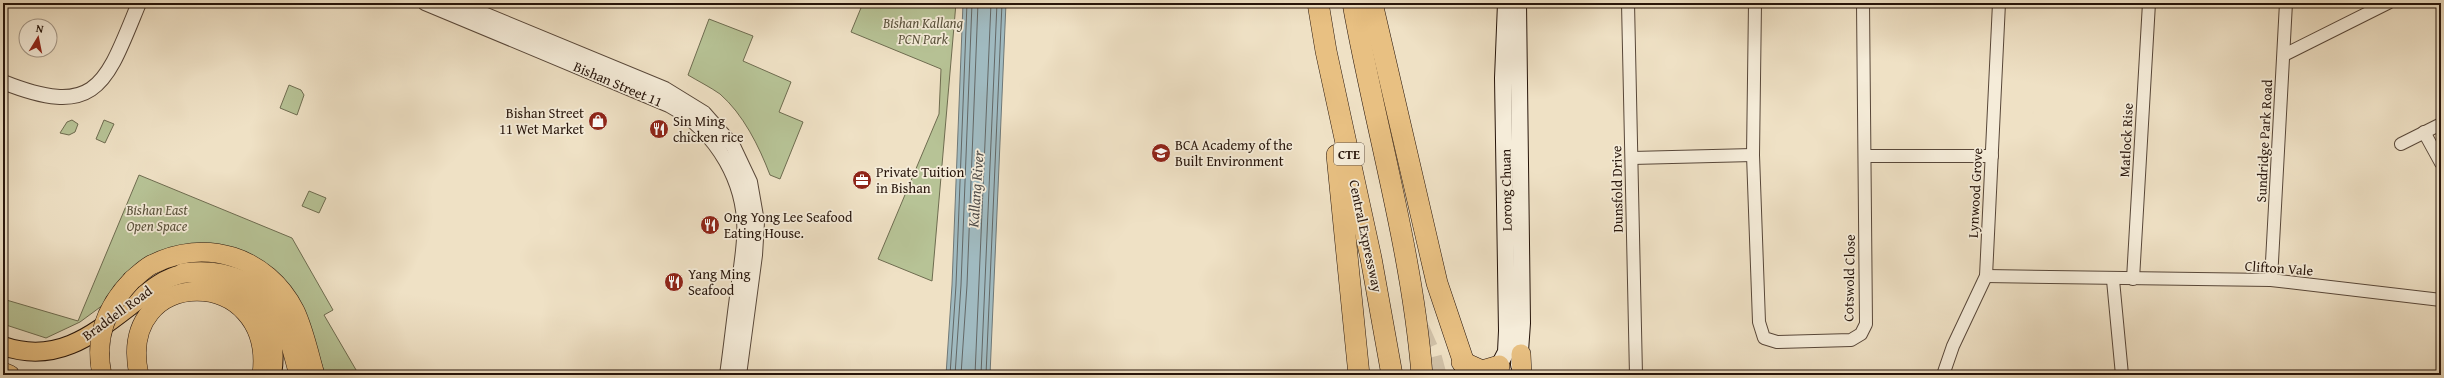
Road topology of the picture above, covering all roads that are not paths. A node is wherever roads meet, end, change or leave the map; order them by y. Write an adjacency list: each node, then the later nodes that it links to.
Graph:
1 (139, 3): 17 (street)
2 (1318, 3): 15 (highway, Central Expressway / CTE)
3 (1353, 3): 48 (highway, CTE)
4 (1372, 3): 34 (highway)
5 (1506, 3): 35 (main road, Lorong Chuan)
6 (1518, 3): 33 (main road, Lorong Chuan)
7 (1628, 3): 24 (street, Dunsfold Drive)
8 (1755, 3): 21 (street, Cotswold Close)
9 (1863, 3): 22 (street, Cotswold Close)
10 (1999, 3): 23 (street, Lynwood Grove)
11 (2149, 3): 28 (street, Matlock Rise)
12 (2286, 3): 16 (street, Sundridge Park Road)
13 (2388, 3): 16 (street)
14 (443, 5): 44 (street, Bishan Street 11); 45 (street, Bishan Street 11)
15 (1326, 51): 46 (highway); 47 (highway, Central Expressway / CTE)
16 (2284, 55): 30 (street, Sundridge Park Road)
17 (3, 82)
18 (2441, 124): 19 (street)
19 (2424, 132): 20 (street); 25 (street)
20 (2401, 144)
21 (1753, 155): 22 (street, Cotswold Close); 24 (street)
22 (1865, 156): 23 (street)
23 (1992, 156): 27 (street, Lynwood Grove)
24 (1632, 158): 51 (street, Dunsfold Drive)
25 (2441, 164)
26 (183, 273): 32 (main road, Braddell Road); 41 (main road); 42 (highway)
27 (1986, 276): 29 (street, Clifton Vale); 52 (street, Lynwood Grove)
28 (2133, 279): 29 (street, Clifton Vale); 30 (street, Clifton Vale)
29 (2113, 280): 53 (street)
30 (2271, 280): 31 (street, Clifton Vale)
31 (2441, 300)
32 (3, 346)
33 (1521, 354): 49 (main road, Lorong Chuan); 50 (highway)
34 (1465, 368): 35 (highway)
35 (1496, 370)
36 (3, 372): 37 (highway)
37 (10, 375)
38 (102, 375): 43 (highway, bridge)
39 (139, 375): 40 (highway)
40 (262, 375)
41 (272, 375)
42 (299, 375)
43 (315, 375)
44 (727, 375)
45 (740, 375)
46 (1359, 375)
47 (1392, 375)
48 (1422, 375)
49 (1517, 375)
50 (1522, 375)
51 (1636, 375)
52 (1942, 375)
53 (2122, 375)

